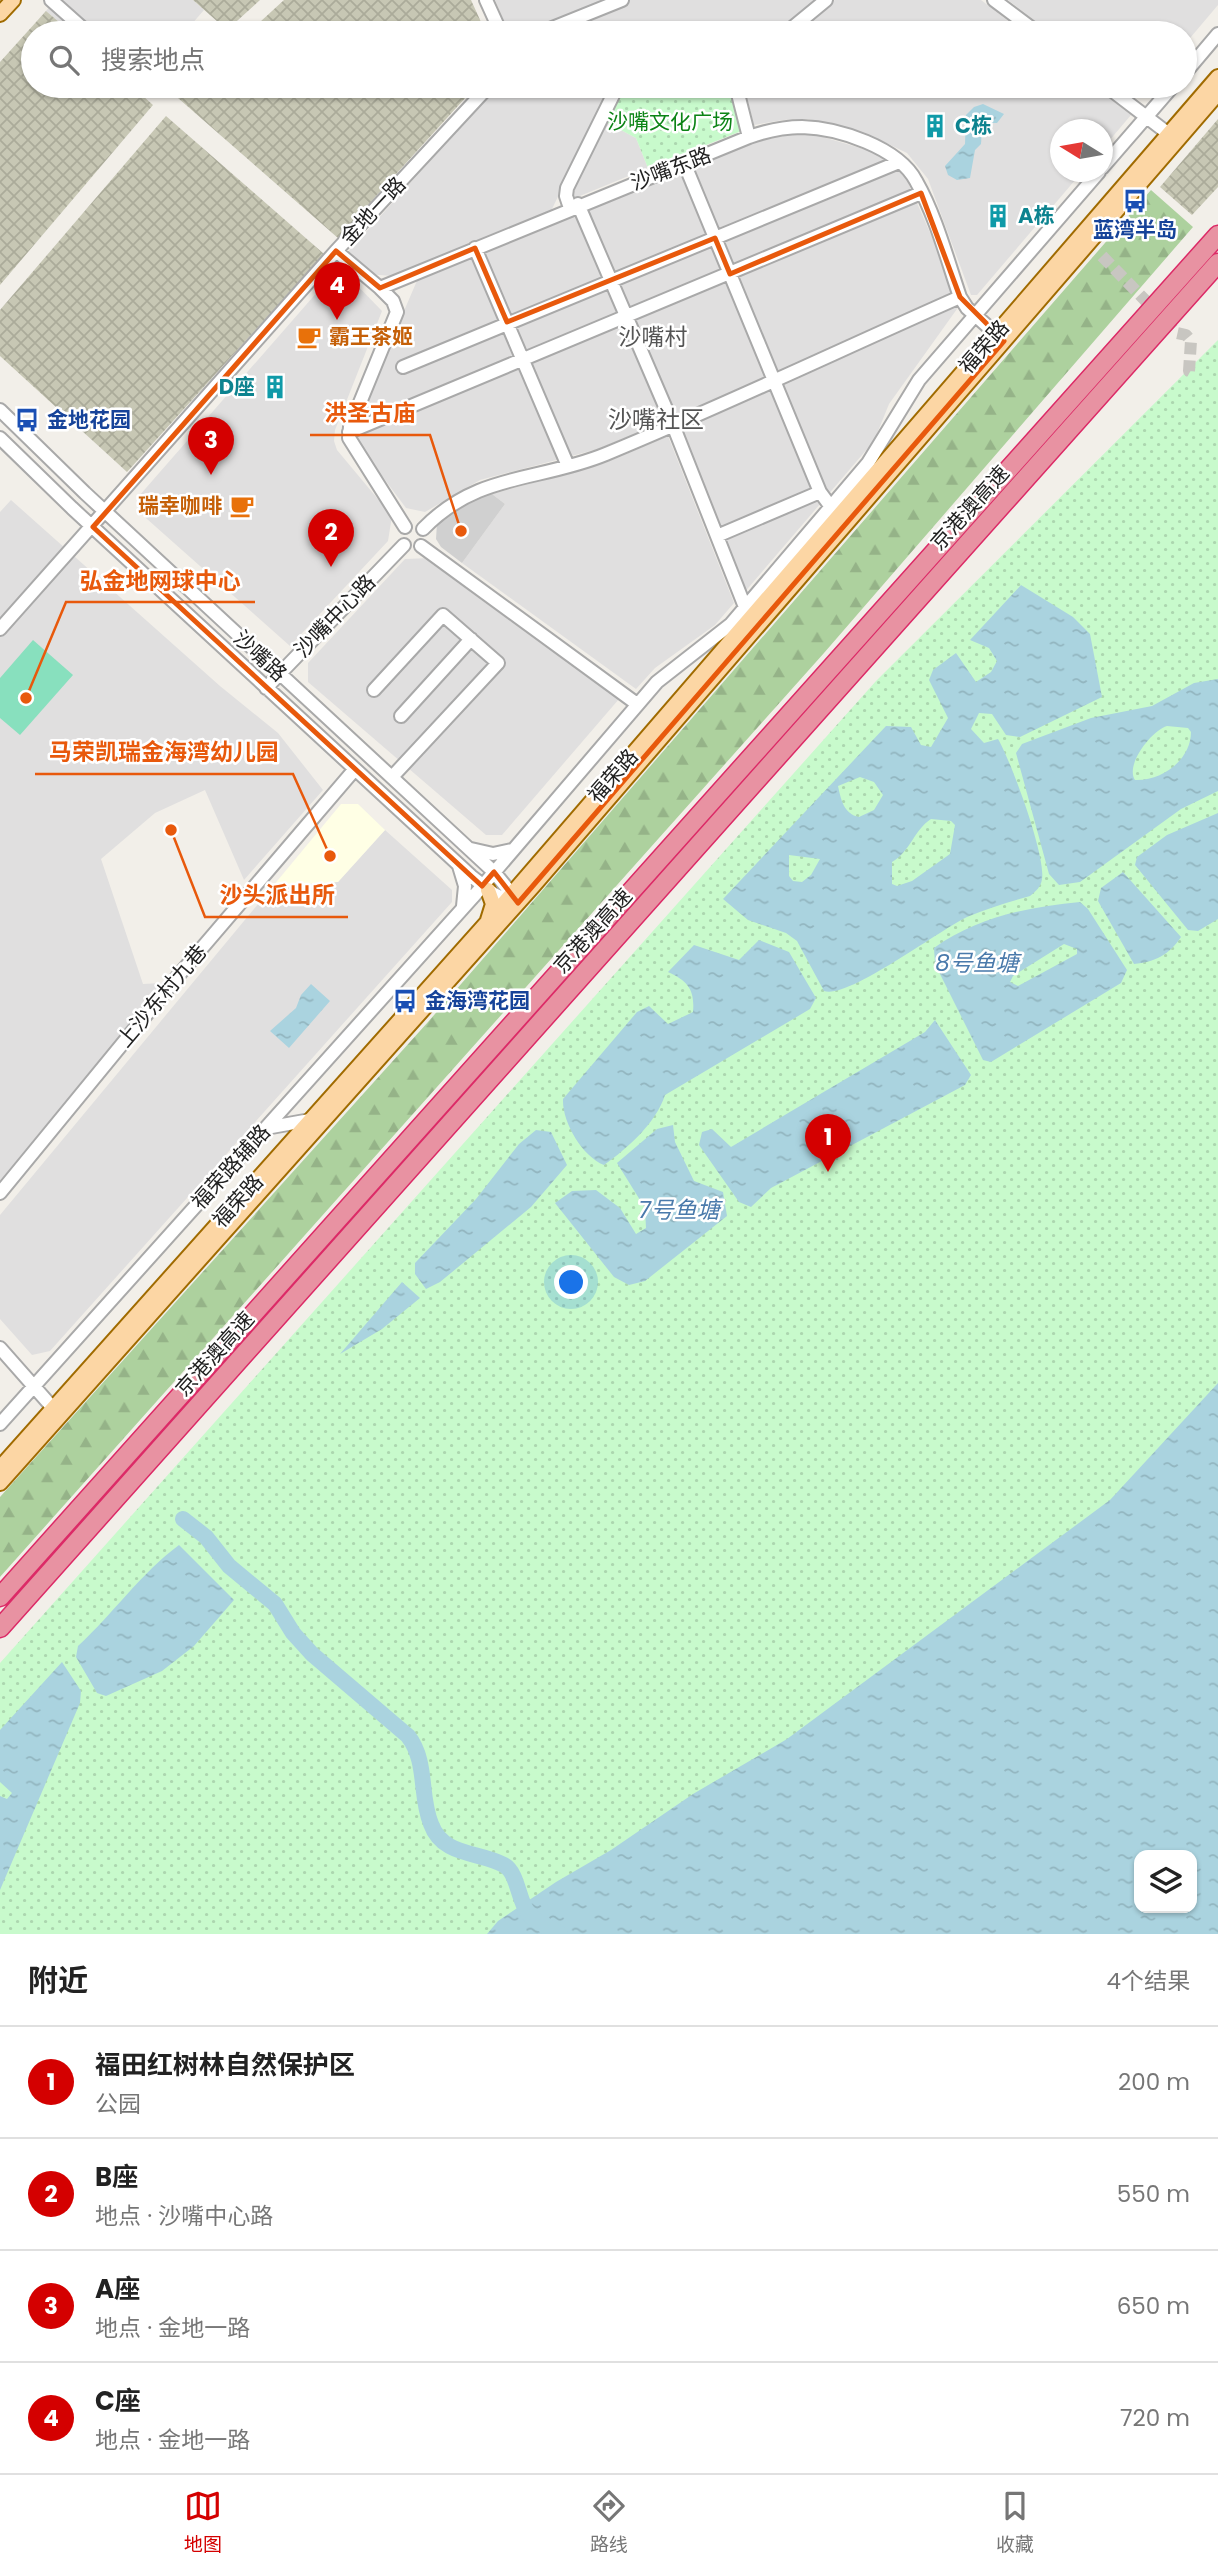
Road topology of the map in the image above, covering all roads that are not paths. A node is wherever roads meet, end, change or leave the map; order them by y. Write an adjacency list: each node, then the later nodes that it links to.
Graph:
1 (13, 0): 7 (main road)
2 (51, 0): 8 (street)
3 (486, 0): 9 (street)
4 (622, 0): 10 (street)
5 (826, 0): 11 (street)
6 (994, 0): 12 (street)
7 (0, 14)
8 (75, 21)
9 (496, 21)
10 (570, 21)
11 (801, 21)
12 (1022, 21)
13 (1218, 34): 14 (street)
14 (1197, 59)
15 (1218, 77): 24 (main road, 福荣路)
16 (1218, 93): 24 (main road, 福荣路)
17 (478, 98): 34 (street, 金地一路)
18 (612, 98): 30 (street)
19 (739, 98): 23 (street)
20 (1122, 98): 22 (street)
21 (1163, 98): 22 (street, 福荣路辅路)
22 (1147, 117): 24 (street); 25 (street, 福荣路辅路)
23 (749, 137): 26 (street, 沙嘴东路); 27 (street, 沙嘴东路)
24 (1173, 137): 43 (main road, 福荣路)
25 (1113, 156)
26 (899, 162): 29 (street, 沙嘴东路); 32 (street)
27 (685, 165): 30 (street, 沙嘴东路); 32 (street)
28 (1091, 182): 40 (street, 福荣路辅路)
29 (921, 192): 36 (street); 39 (street, 沙嘴东路)
30 (574, 206): 33 (street, 沙嘴东路); 37 (street)
31 (1218, 235): 91 (highway, 京港澳高速)
32 (715, 238): 36 (street); 37 (street)
33 (475, 248): 38 (street, 沙嘴东路); 42 (street)
34 (336, 251): 38 (street); 57 (street, 金地一路)
35 (1218, 263): 92 (highway, 京港澳高速)
36 (730, 274): 41 (street); 46 (street)
37 (610, 279): 41 (street); 42 (street)
38 (380, 288): 49 (street)
39 (960, 297): 40 (street, 沙嘴东路); 46 (street)
40 (975, 315): 43 (street, 沙嘴东路); 52 (street, 福荣路辅路)
41 (626, 316): 44 (street); 48 (street)
42 (507, 322): 44 (street); 45 (street)
43 (1000, 337): 51 (main road, 福荣路); 79 (main road, 福荣路)
44 (523, 361): 49 (street); 53 (street)
45 (403, 367)
46 (773, 379): 48 (street); 55 (street)
47 (0, 410): 57 (street, 沙嘴路)
48 (673, 425): 53 (street); 61 (street)
49 (349, 432): 59 (street)
50 (0, 438): 58 (street, 沙嘴路)
51 (890, 457): 52 (main road); 54 (main road, 福荣路)
52 (868, 463): 54 (main road); 56 (street, 福荣路辅路)
53 (568, 466): 60 (street)
54 (862, 489): 64 (main road, 福荣路)
55 (820, 492): 56 (street); 61 (street)
56 (831, 507): 64 (street, 福荣路辅路)
57 (106, 512): 58 (street, 金地一路); 67 (street, 沙嘴路)
58 (93, 527): 65 (street, 金地一路); 68 (street, 沙嘴路)
59 (405, 527): 60 (street); 62 (street)
60 (423, 529): 63 (street)
61 (717, 536): 64 (street)
62 (404, 545): 63 (street); 67 (street, 沙嘴中心路)
63 (421, 546): 70 (street)
64 (747, 613): 70 (street, 福荣路辅路); 79 (main road, 福荣路)
65 (0, 629)
66 (471, 639): 69 (street); 71 (street); 73 (street)
67 (279, 673): 68 (street, 沙嘴中心路); 73 (street, 沙嘴路)
68 (266, 688): 72 (street, 沙嘴路)
69 (374, 690)
70 (638, 704): 75 (street, 福荣路辅路)
71 (401, 716)
72 (355, 769): 76 (street, 沙嘴路); 84 (street, 上沙东村九巷)
73 (391, 777): 74 (street, 沙嘴路)
74 (464, 845): 75 (street); 77 (street, 沙嘴路)
75 (514, 848): 77 (street, 福荣路辅路)
76 (457, 863): 78 (street, 沙嘴路); 80 (street)
77 (494, 872): 78 (street, 福荣路辅路); 79 (street, 沙嘴路)
78 (485, 888): 79 (street, 沙嘴路); 80 (street, 福荣路辅路); 81 (main road)
79 (513, 900): 81 (main road, 福荣路); 87 (main road, 福荣路)
80 (462, 909): 83 (street, 福荣路辅路)
81 (488, 921): 82 (main road, 福荣路)
82 (310, 1120): 83 (street); 87 (main road, 福荣路)
83 (265, 1128): 86 (street, 福荣路辅路)
84 (0, 1193)
85 (0, 1348): 86 (street)
86 (34, 1387): 87 (street); 88 (street, 福荣路辅路)
87 (56, 1412): 89 (main road, 福荣路); 90 (main road, 福荣路)
88 (0, 1424)
89 (0, 1468)
90 (0, 1483)
91 (0, 1597)
92 (0, 1628)

